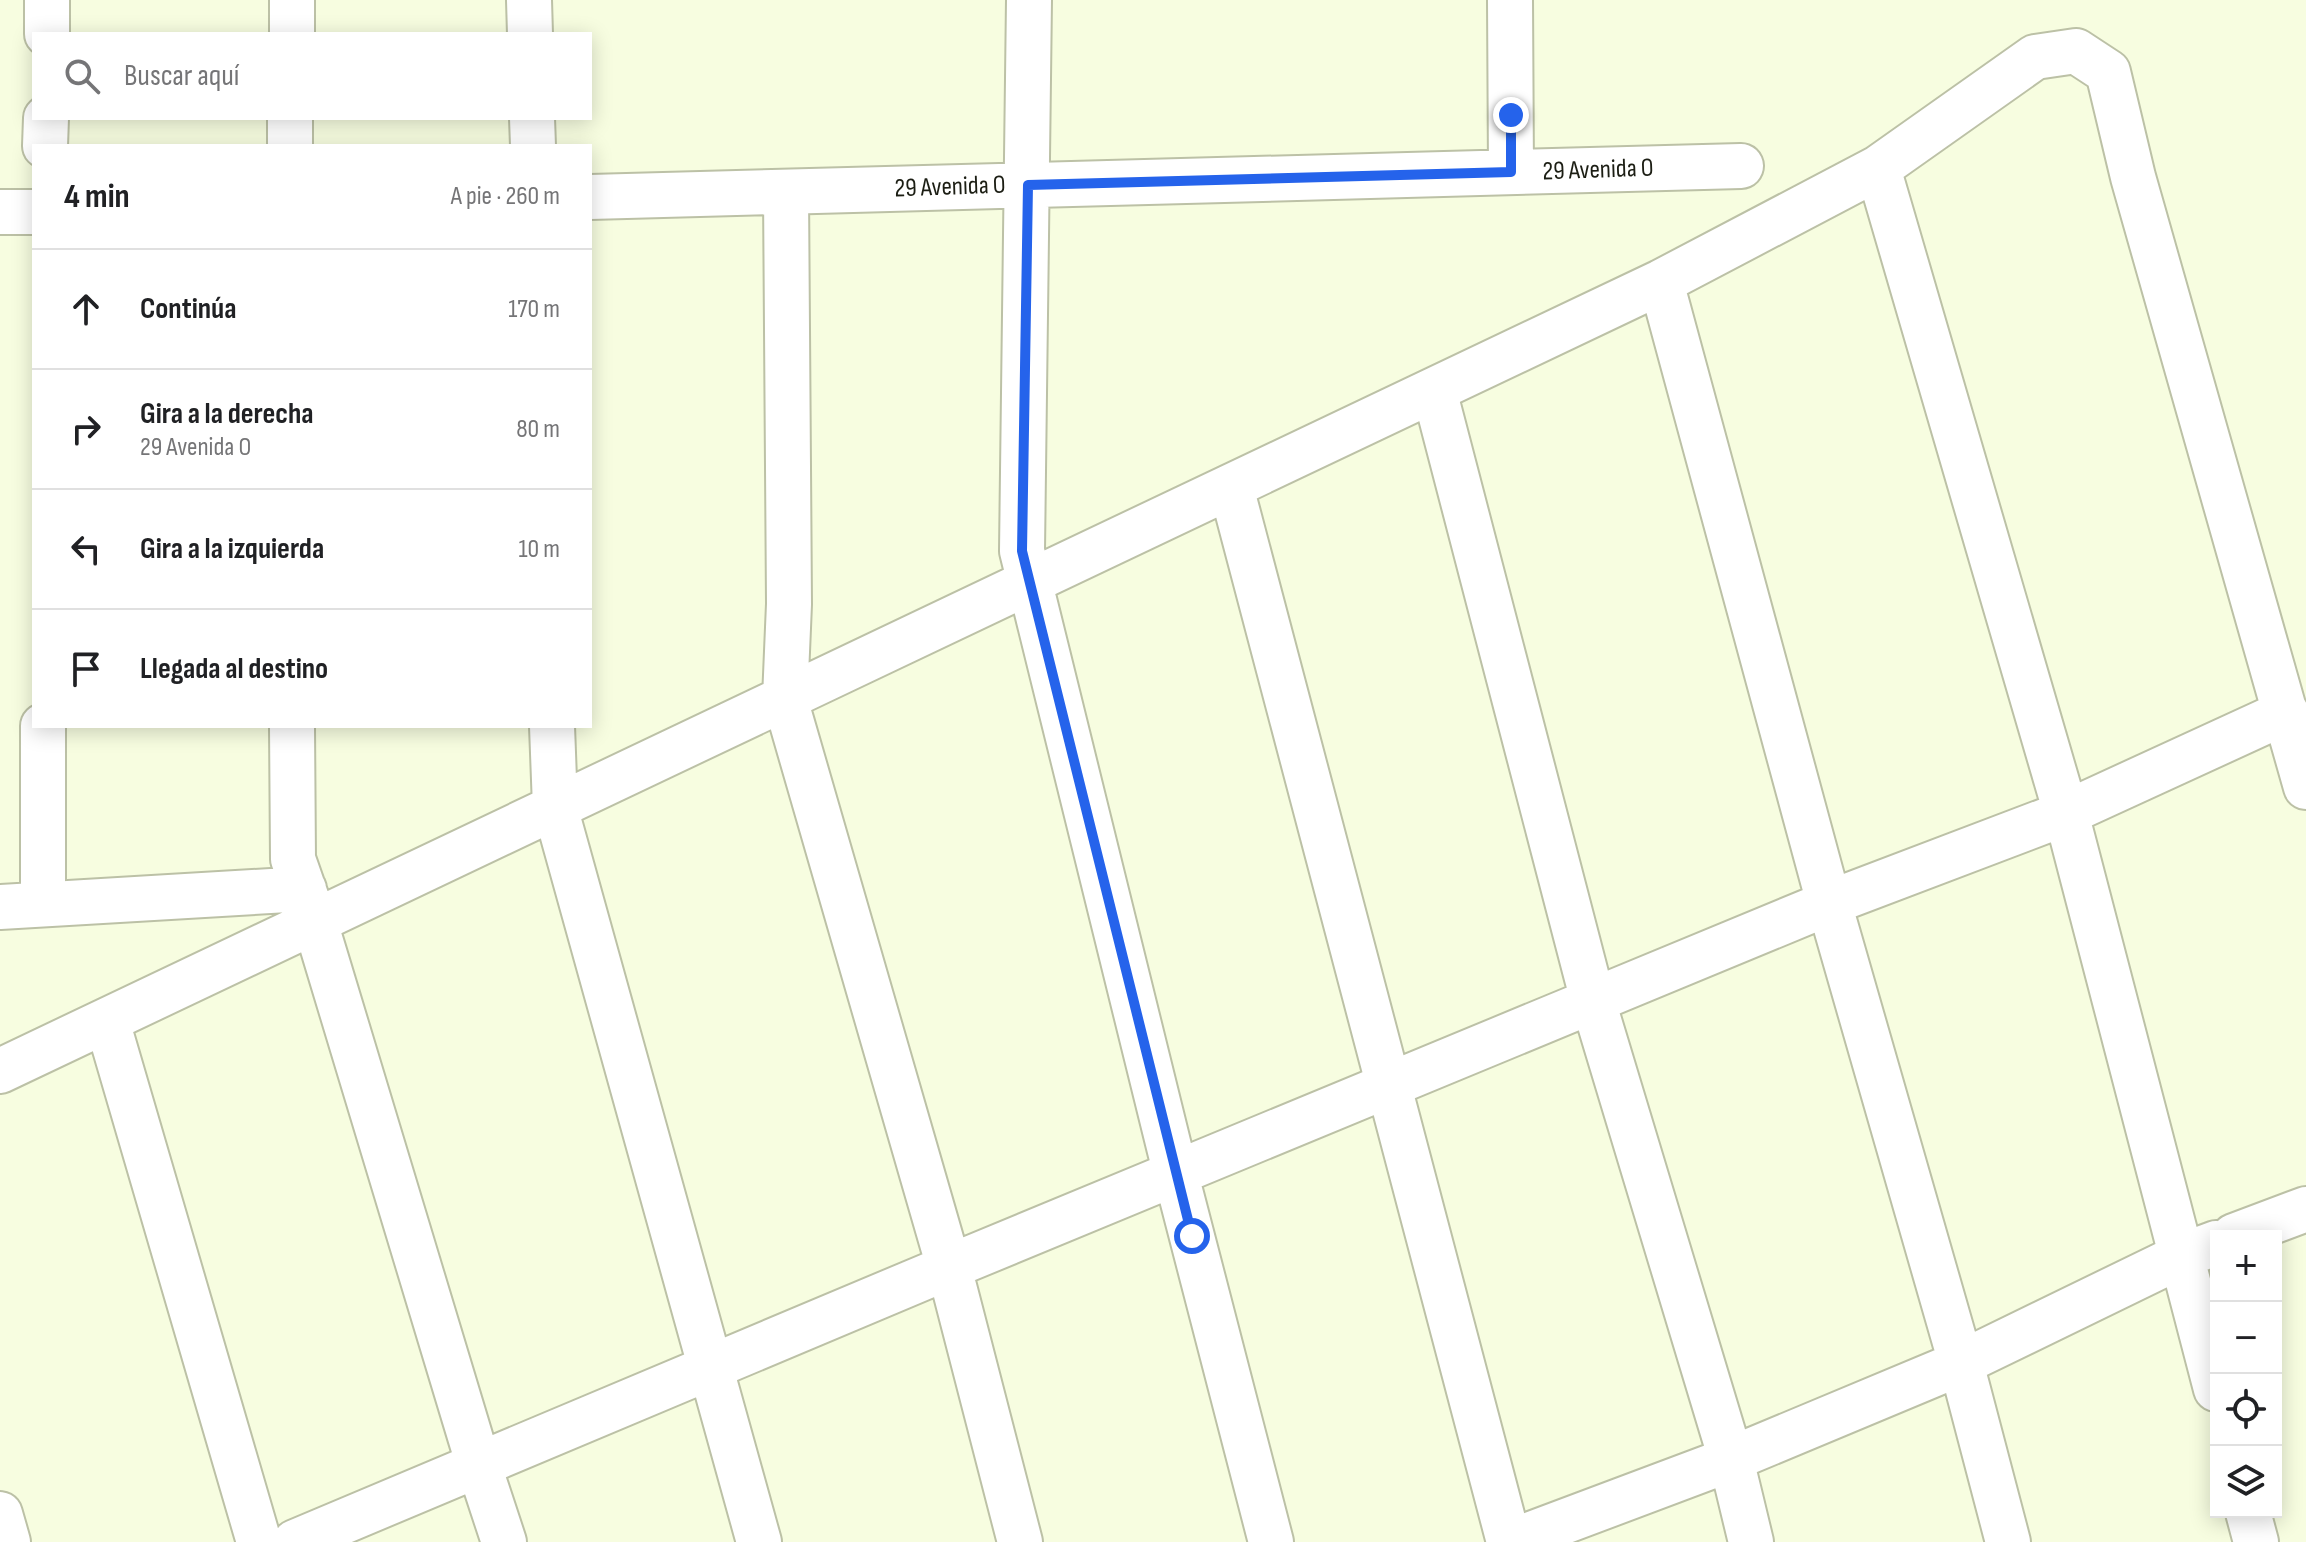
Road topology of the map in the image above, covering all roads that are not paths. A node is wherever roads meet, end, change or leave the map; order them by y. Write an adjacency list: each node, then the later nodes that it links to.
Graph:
1 (47, 0): 6 (street)
2 (292, 0): 7 (street)
3 (529, 0): 8 (street)
4 (1029, 0): 18 (street)
5 (1510, 0): 17 (street)
6 (47, 32)
7 (292, 32)
8 (530, 32)
9 (46, 120): 12 (street)
10 (290, 120): 13 (street)
11 (532, 120): 14 (street)
12 (45, 144)
13 (290, 144)
14 (533, 144)
15 (1741, 166): 17 (street, 29 Avenida O)
16 (1878, 168): 23 (street); 28 (street); 34 (street)
17 (1511, 172): 18 (street, 29 Avenida O)
18 (1028, 185): 19 (street, 29 Avenida O); 26 (street)
19 (786, 192): 20 (street, 29 Avenida O); 27 (street)
20 (592, 197)
21 (0, 212): 22 (street)
22 (32, 212)
23 (1661, 282): 24 (street); 35 (street)
24 (1434, 390): 25 (street); 39 (street)
25 (1231, 487): 26 (street); 42 (street)
26 (1030, 582): 27 (street); 43 (street)
27 (785, 699): 33 (street); 47 (street)
28 (2286, 712): 32 (street); 34 (street)
29 (43, 728): 36 (street)
30 (292, 728): 37 (street)
31 (552, 728): 33 (street)
32 (2306, 787)
33 (555, 807): 37 (street); 49 (street)
34 (2066, 813): 35 (street); 46 (street)
35 (1829, 903): 39 (street); 48 (street)
36 (43, 904): 37 (street); 38 (street)
37 (310, 906): 40 (street); 52 (street)
38 (0, 907)
39 (1593, 1001): 42 (street); 51 (street)
40 (107, 1021): 41 (street); 56 (street)
41 (0, 1071)
42 (1387, 1086): 43 (street); 62 (street)
43 (1176, 1175): 47 (street); 61 (street)
44 (2306, 1209): 45 (street)
45 (2250, 1230)
46 (2198, 1249): 48 (street); 50 (street)
47 (949, 1267): 49 (street); 60 (street)
48 (1961, 1363): 51 (street); 64 (street)
49 (711, 1369): 52 (street); 59 (street)
50 (2214, 1374)
51 (1731, 1459): 62 (street); 63 (street)
52 (479, 1466): 57 (street); 58 (street)
53 (0, 1514): 55 (street)
54 (2250, 1518): 65 (street)
55 (8, 1542)
56 (259, 1542)
57 (295, 1542)
58 (504, 1542)
59 (759, 1542)
60 (1020, 1542)
61 (1271, 1542)
62 (1509, 1542)
63 (1751, 1542)
64 (2008, 1542)
65 (2256, 1542)

